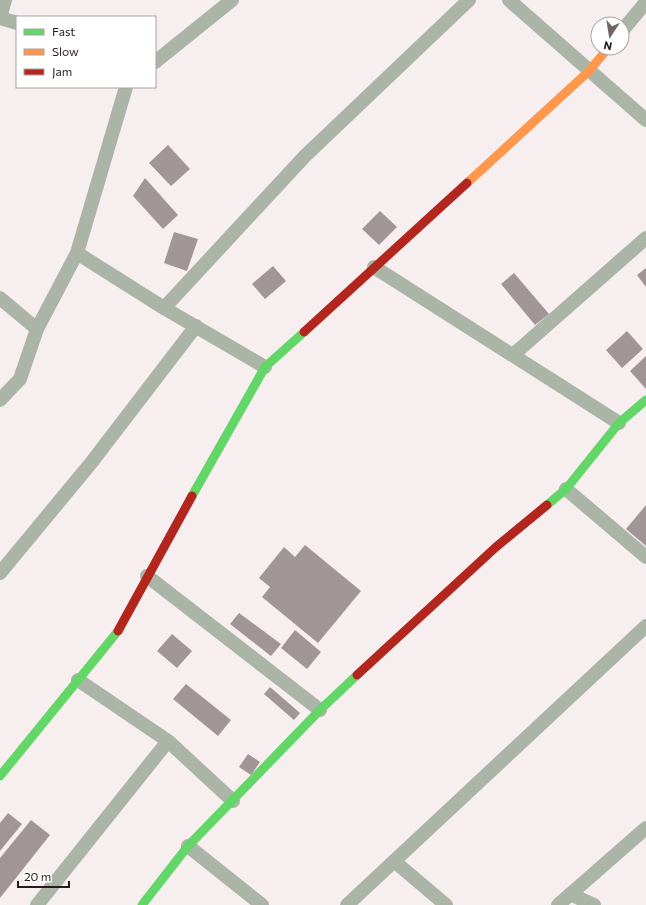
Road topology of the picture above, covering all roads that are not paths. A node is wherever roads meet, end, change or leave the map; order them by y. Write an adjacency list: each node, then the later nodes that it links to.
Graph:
1 (5, 0): 6 (street)
2 (232, 0): 10 (street)
3 (468, 0): 18 (street)
4 (509, 0): 11 (street)
5 (646, 2): 7 (street)
6 (0, 18): 8 (street)
7 (630, 21)
8 (16, 23)
9 (601, 56): 11 (street)
10 (156, 61)
11 (589, 71): 13 (street); 16 (street)
12 (126, 88): 15 (street)
13 (646, 120)
14 (646, 238): 21 (street)
15 (77, 253): 18 (street); 20 (street)
16 (374, 267): 21 (street); 22 (street)
17 (0, 298): 20 (street)
18 (164, 308): 19 (street)
19 (196, 326): 22 (street); 28 (street)
20 (37, 329): 23 (street)
21 (513, 355): 25 (street)
22 (265, 367): 29 (street)
23 (0, 400)
24 (646, 400): 25 (street)
25 (619, 423): 26 (street)
26 (566, 489): 27 (street); 32 (street)
27 (646, 557)
28 (0, 573)
29 (147, 576): 31 (street); 32 (street)
30 (646, 626): 38 (street)
31 (78, 680): 33 (street); 34 (street)
32 (320, 710): 35 (street)
33 (168, 741): 35 (street); 40 (street)
34 (0, 776)
35 (233, 801): 37 (street)
36 (646, 828): 39 (street)
37 (188, 846): 41 (street); 42 (street)
38 (394, 861): 43 (street); 44 (street)
39 (570, 894): 45 (street); 46 (street)
40 (37, 905)
41 (142, 905)
42 (262, 905)
43 (347, 905)
44 (446, 905)
45 (558, 905)
46 (594, 905)

